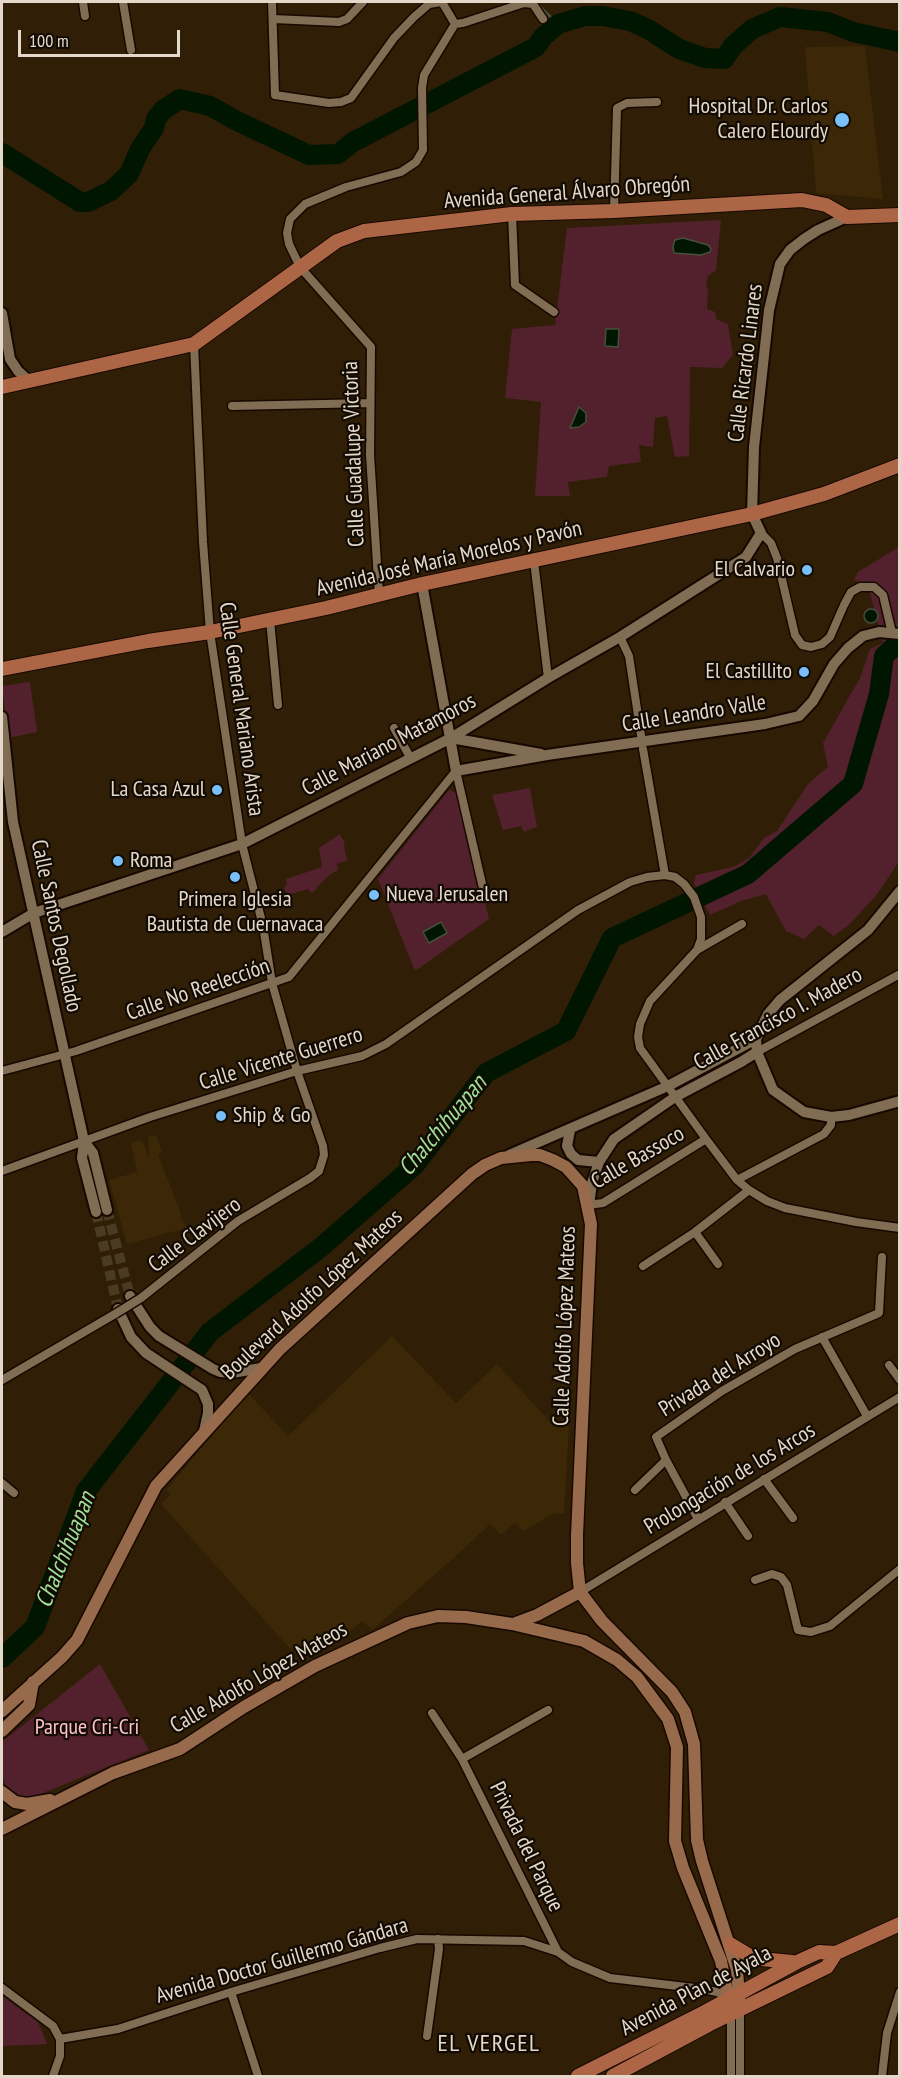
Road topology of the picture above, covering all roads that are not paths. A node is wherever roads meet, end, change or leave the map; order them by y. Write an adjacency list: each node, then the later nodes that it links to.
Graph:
1 (83, 2): 6 (street)
2 (123, 2): 10 (street)
3 (272, 2): 7 (street)
4 (363, 2): 7 (street)
5 (442, 2): 7 (street); 9 (street)
6 (85, 16)
7 (274, 19)
8 (543, 19): 9 (street)
9 (455, 24): 16 (street, Calle Guadalupe Victoria)
10 (131, 50)
11 (657, 102): 12 (street)
12 (614, 211): 13 (main road, Avenida General Álvaro Obregón); 15 (main road, Avenida General Álvaro Obregón)
13 (512, 214): 16 (main road, Avenida General Álvaro Obregón); 17 (street)
14 (900, 215): 15 (main road)
15 (847, 217): 25 (street, Calle Ricardo Linares)
16 (300, 267): 19 (main road, Avenida General Álvaro Obregón); 22 (street, Calle Guadalupe Victoria)
17 (554, 312)
18 (2, 313): 20 (street)
19 (194, 344): 20 (main road, Avenida General Álvaro Obregón); 31 (street, Calle General Mariano Arista)
20 (29, 381): 21 (main road, Avenida General Álvaro Obregón)
21 (2, 387)
22 (369, 403): 23 (street); 29 (street, Calle Guadalupe Victoria)
23 (232, 406)
24 (900, 465): 25 (main road, Avenida José María Morelos y Pavón)
25 (752, 514): 26 (street); 27 (main road, Avenida José María Morelos y Pavón)
26 (761, 533): 32 (street); 33 (street, Calle Mariano Matamoros)
27 (534, 561): 28 (main road, Avenida José María Morelos y Pavón); 35 (street)
28 (422, 584): 29 (main road, Avenida José María Morelos y Pavón); 39 (street)
29 (379, 595): 30 (main road, Avenida José María Morelos y Pavón)
30 (270, 620): 31 (main road, Avenida José María Morelos y Pavón); 36 (street)
31 (210, 632): 34 (main road, Avenida José María Morelos y Pavón); 44 (street, Calle General Mariano Arista)
32 (896, 633): 40 (street, Calle Leandro Valle)
33 (621, 637): 35 (street, Calle Mariano Matamoros); 40 (street)
34 (2, 669)
35 (548, 678): 39 (street, Calle Mariano Matamoros)
36 (278, 705)
37 (2, 717): 48 (street, Calle Santos Degollado)
38 (394, 728): 42 (street)
39 (451, 738): 41 (street); 42 (street, Calle Mariano Matamoros); 43 (street)
40 (643, 745): 41 (street, Calle Leandro Valle); 45 (street)
41 (547, 755): 43 (street, Calle Leandro Valle)
42 (411, 759): 44 (street, Calle Mariano Matamoros)
43 (456, 771): 46 (street); 53 (street, Calle No Reelección)
44 (242, 844): 48 (street, Calle Mariano Matamoros); 53 (street, Calle General Mariano Arista)
45 (665, 874): 51 (street, Calle Vicente Guerrero); 58 (street, Calle Vicente Guerrero)
46 (483, 888)
47 (900, 891): 54 (street)
48 (34, 913): 50 (street, Calle Mariano Matamoros); 56 (street, Calle Santos Degollado)
49 (742, 924): 51 (street)
50 (2, 932)
51 (697, 950): 59 (street)
52 (900, 974): 55 (street, Calle Francisco I. Madero)
53 (272, 983): 56 (street, Calle No Reelección); 58 (street, Calle General Mariano Arista)
54 (756, 1038): 55 (street); 59 (street, Calle Francisco I. Madero)
55 (757, 1052): 60 (street, Calle Francisco I. Madero); 62 (street)
56 (63, 1055): 57 (street, Calle No Reelección); 65 (street, Calle Santos Degollado)
57 (2, 1071)
58 (297, 1071): 65 (street, Calle Vicente Guerrero); 79 (street, Calle Clavijero)
59 (668, 1086): 60 (street); 63 (street, Boulevard Adolfo López Mateos)
60 (675, 1097): 64 (street); 67 (street, Calle Adolfo López Mateos)
61 (900, 1101): 62 (street)
62 (831, 1117): 69 (street)
63 (570, 1130): 66 (street, Boulevard Adolfo López Mateos); 67 (street)
64 (706, 1139): 69 (street); 71 (street, Calle Bassoco)
65 (84, 1141): 68 (street, Calle Vicente Guerrero); 72 (street, Calle Santos Degollado); 73 (street, Calle Santos Degollado)
66 (501, 1158): 71 (main road, Calle Adolfo López Mateos); 83 (main road, Boulevard Adolfo López Mateos)
67 (599, 1162): 71 (street, Calle Adolfo López Mateos)
68 (2, 1171)
69 (737, 1179): 70 (street)
70 (749, 1190): 74 (street); 75 (street)
71 (588, 1205): 100 (main road, Calle Adolfo López Mateos)
72 (107, 1210)
73 (96, 1212)
74 (900, 1228)
75 (695, 1232): 77 (street); 78 (street)
76 (882, 1257): 81 (street, Privada del Arroyo)
77 (718, 1264)
78 (643, 1266)
79 (136, 1297): 80 (street, Calle Clavijero, bridge); 83 (street)
80 (117, 1312): 84 (street, Calle Clavijero); 88 (street)
81 (822, 1337): 87 (street); 89 (street, Privada del Arroyo)
82 (890, 1365): 85 (street)
83 (261, 1368): 88 (main road, Boulevard Adolfo López Mateos)
84 (2, 1380)
85 (900, 1380)
86 (900, 1397): 87 (street, Prolongación de los Arcos)
87 (867, 1416): 90 (street, Prolongación de los Arcos)
88 (204, 1431): 102 (main road, Boulevard Adolfo López Mateos)
89 (666, 1460): 92 (street); 96 (street, Privada del Arroyo)
90 (764, 1479): 94 (street, Prolongación de los Arcos); 95 (street)
91 (2, 1483): 93 (street)
92 (635, 1490)
93 (14, 1492)
94 (725, 1502): 96 (street, Prolongación de los Arcos); 97 (street)
95 (793, 1518)
96 (698, 1519): 100 (street, Prolongación de los Arcos)
97 (748, 1536)
98 (900, 1569): 99 (street)
99 (755, 1580)
100 (580, 1592): 101 (main road, Calle Adolfo López Mateos); 113 (main road, Calle Adolfo López Mateos)
101 (512, 1624): 109 (main road, Calle Adolfo López Mateos); 120 (main road, Calle Adolfo López Mateos)
102 (33, 1682): 104 (main road, Boulevard Adolfo López Mateos); 106 (main road)
103 (548, 1710): 107 (street)
104 (2, 1711)
105 (432, 1713): 107 (street, Privada del Parque)
106 (2, 1731)
107 (462, 1759): 114 (street, Privada del Parque)
108 (2, 1792): 109 (main road)
109 (65, 1797): 110 (main road, Calle Adolfo López Mateos)
110 (2, 1829)
111 (900, 1924): 115 (main road, Avenida Plan de Ayala)
112 (438, 1939): 114 (street, Avenida Doctor Guillermo Gándara); 118 (street, Avenida Doctor Guillermo Gándara); 122 (street)
113 (730, 1944): 116 (main road); 120 (main road, Calle Adolfo López Mateos)
114 (558, 1952): 120 (street, Avenida Doctor Guillermo Gándara)
115 (836, 1953): 116 (main road, Avenida Plan de Ayala); 121 (main road, Avenida Plan de Ayala)
116 (797, 1962): 120 (main road, Avenida Plan de Ayala)
117 (2, 1988): 123 (street)
118 (231, 1992): 123 (street, Avenida Doctor Guillermo Gándara); 125 (street)
119 (900, 1992): 130 (street)
120 (735, 1994): 121 (main road, Calle Adolfo López Mateos); 126 (main road, Avenida Plan de Ayala)
121 (736, 2011): 127 (main road, Avenida Plan de Ayala); 128 (street); 129 (street)
122 (427, 2036)
123 (60, 2039): 124 (street)
124 (53, 2076)
125 (258, 2076)
126 (578, 2076)
127 (613, 2076)
128 (731, 2076)
129 (740, 2076)
130 (882, 2076)

